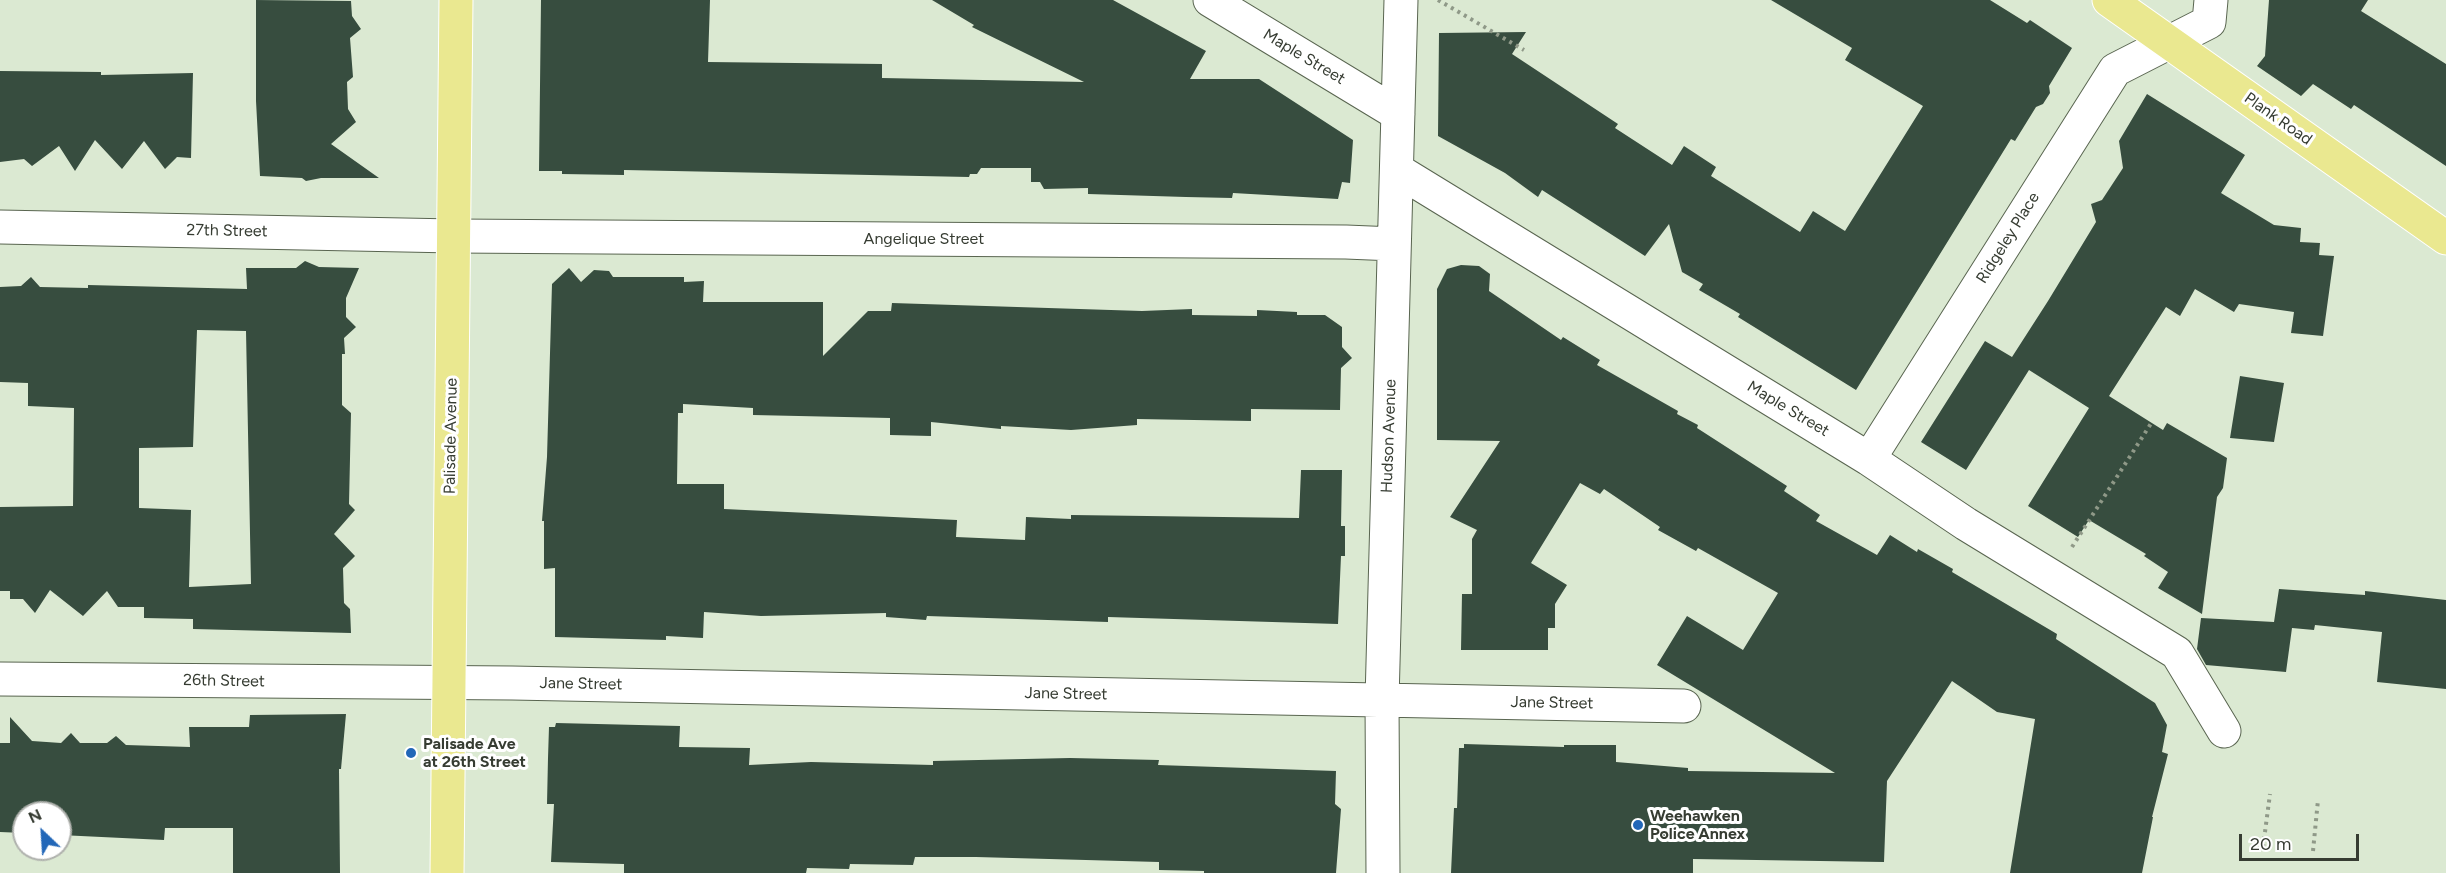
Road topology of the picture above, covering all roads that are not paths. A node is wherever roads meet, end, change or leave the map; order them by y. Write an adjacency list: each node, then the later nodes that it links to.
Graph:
1 (456, 0): 10 (main road, Palisade Avenue)
2 (1210, 0): 7 (street, Maple Street)
3 (1401, 0): 7 (street, Hudson Avenue)
4 (2109, 0): 6 (main road, Plank Road)
5 (2211, 0): 6 (street, Ridgeley Place)
6 (2170, 43): 11 (main road, Plank Road); 13 (street, Ridgeley Place)
7 (1398, 114): 8 (street, Hudson Avenue)
8 (1396, 170): 12 (street, Hudson Avenue); 13 (street, Maple Street)
9 (0, 227): 10 (street, 27th Street)
10 (453, 236): 12 (street, Angelique Street); 15 (main road, Palisade Avenue)
11 (2446, 238)
12 (1394, 244): 16 (street, Hudson Avenue)
13 (1869, 459): 18 (street, Maple Street)
14 (0, 679): 15 (street, 26th Street)
15 (449, 684): 16 (street, Jane Street); 19 (main road, Palisade Avenue)
16 (1382, 700): 17 (street, Jane Street); 20 (street, Hudson Avenue)
17 (1684, 705)
18 (2224, 731)
19 (447, 873)
20 (1383, 873)

